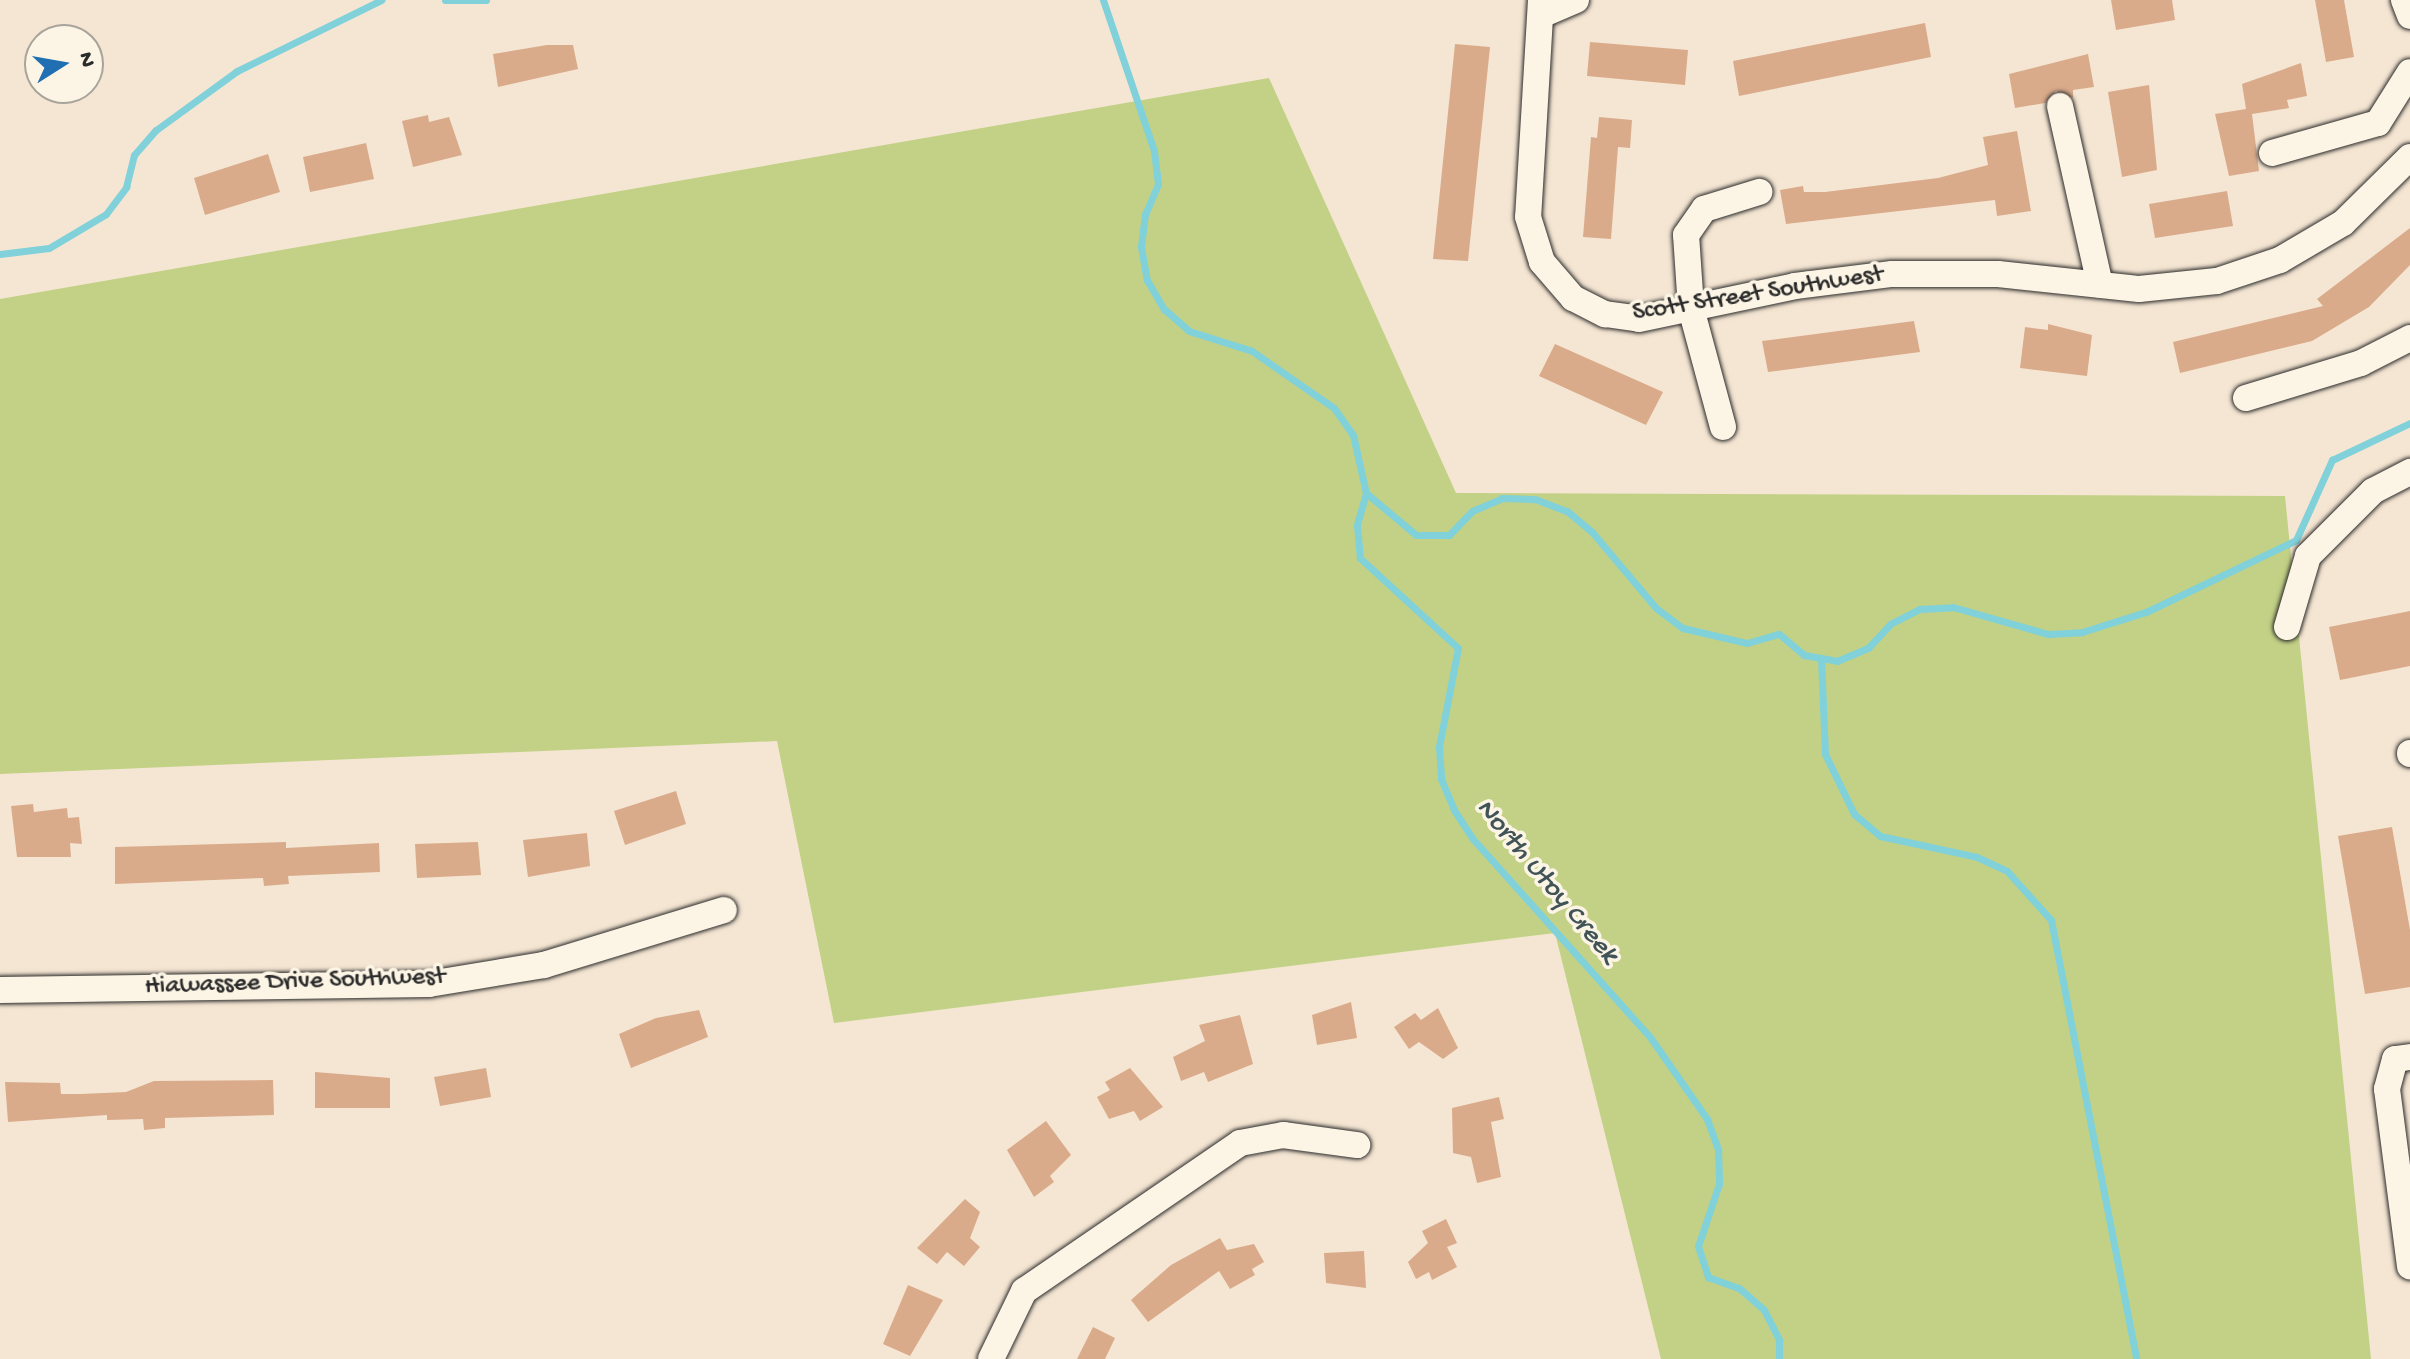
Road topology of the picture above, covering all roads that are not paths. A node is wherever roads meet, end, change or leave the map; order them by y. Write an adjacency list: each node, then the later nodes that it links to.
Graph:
1 (1576, 0): 3 (street)
2 (2404, 0): 4 (street)
3 (1541, 8): 11 (street, Scott Street Southwest)
4 (2410, 16)
5 (2407, 82): 7 (street)
6 (2060, 106): 10 (street)
7 (2272, 153)
8 (2410, 157): 10 (street, Scott Street Southwest)
9 (1759, 192): 11 (street)
10 (2100, 285): 11 (street, Scott Street Southwest)
11 (1691, 308): 14 (street)
12 (2410, 338): 13 (street)
13 (2246, 398)
14 (1723, 427)
15 (2410, 472): 16 (street)
16 (2287, 627)
17 (724, 910): 18 (street, Hiawassee Drive Southwest)
18 (0, 990)
19 (2410, 1057): 21 (street)
20 (1357, 1145): 22 (street)
21 (2410, 1267)
22 (991, 1359)

